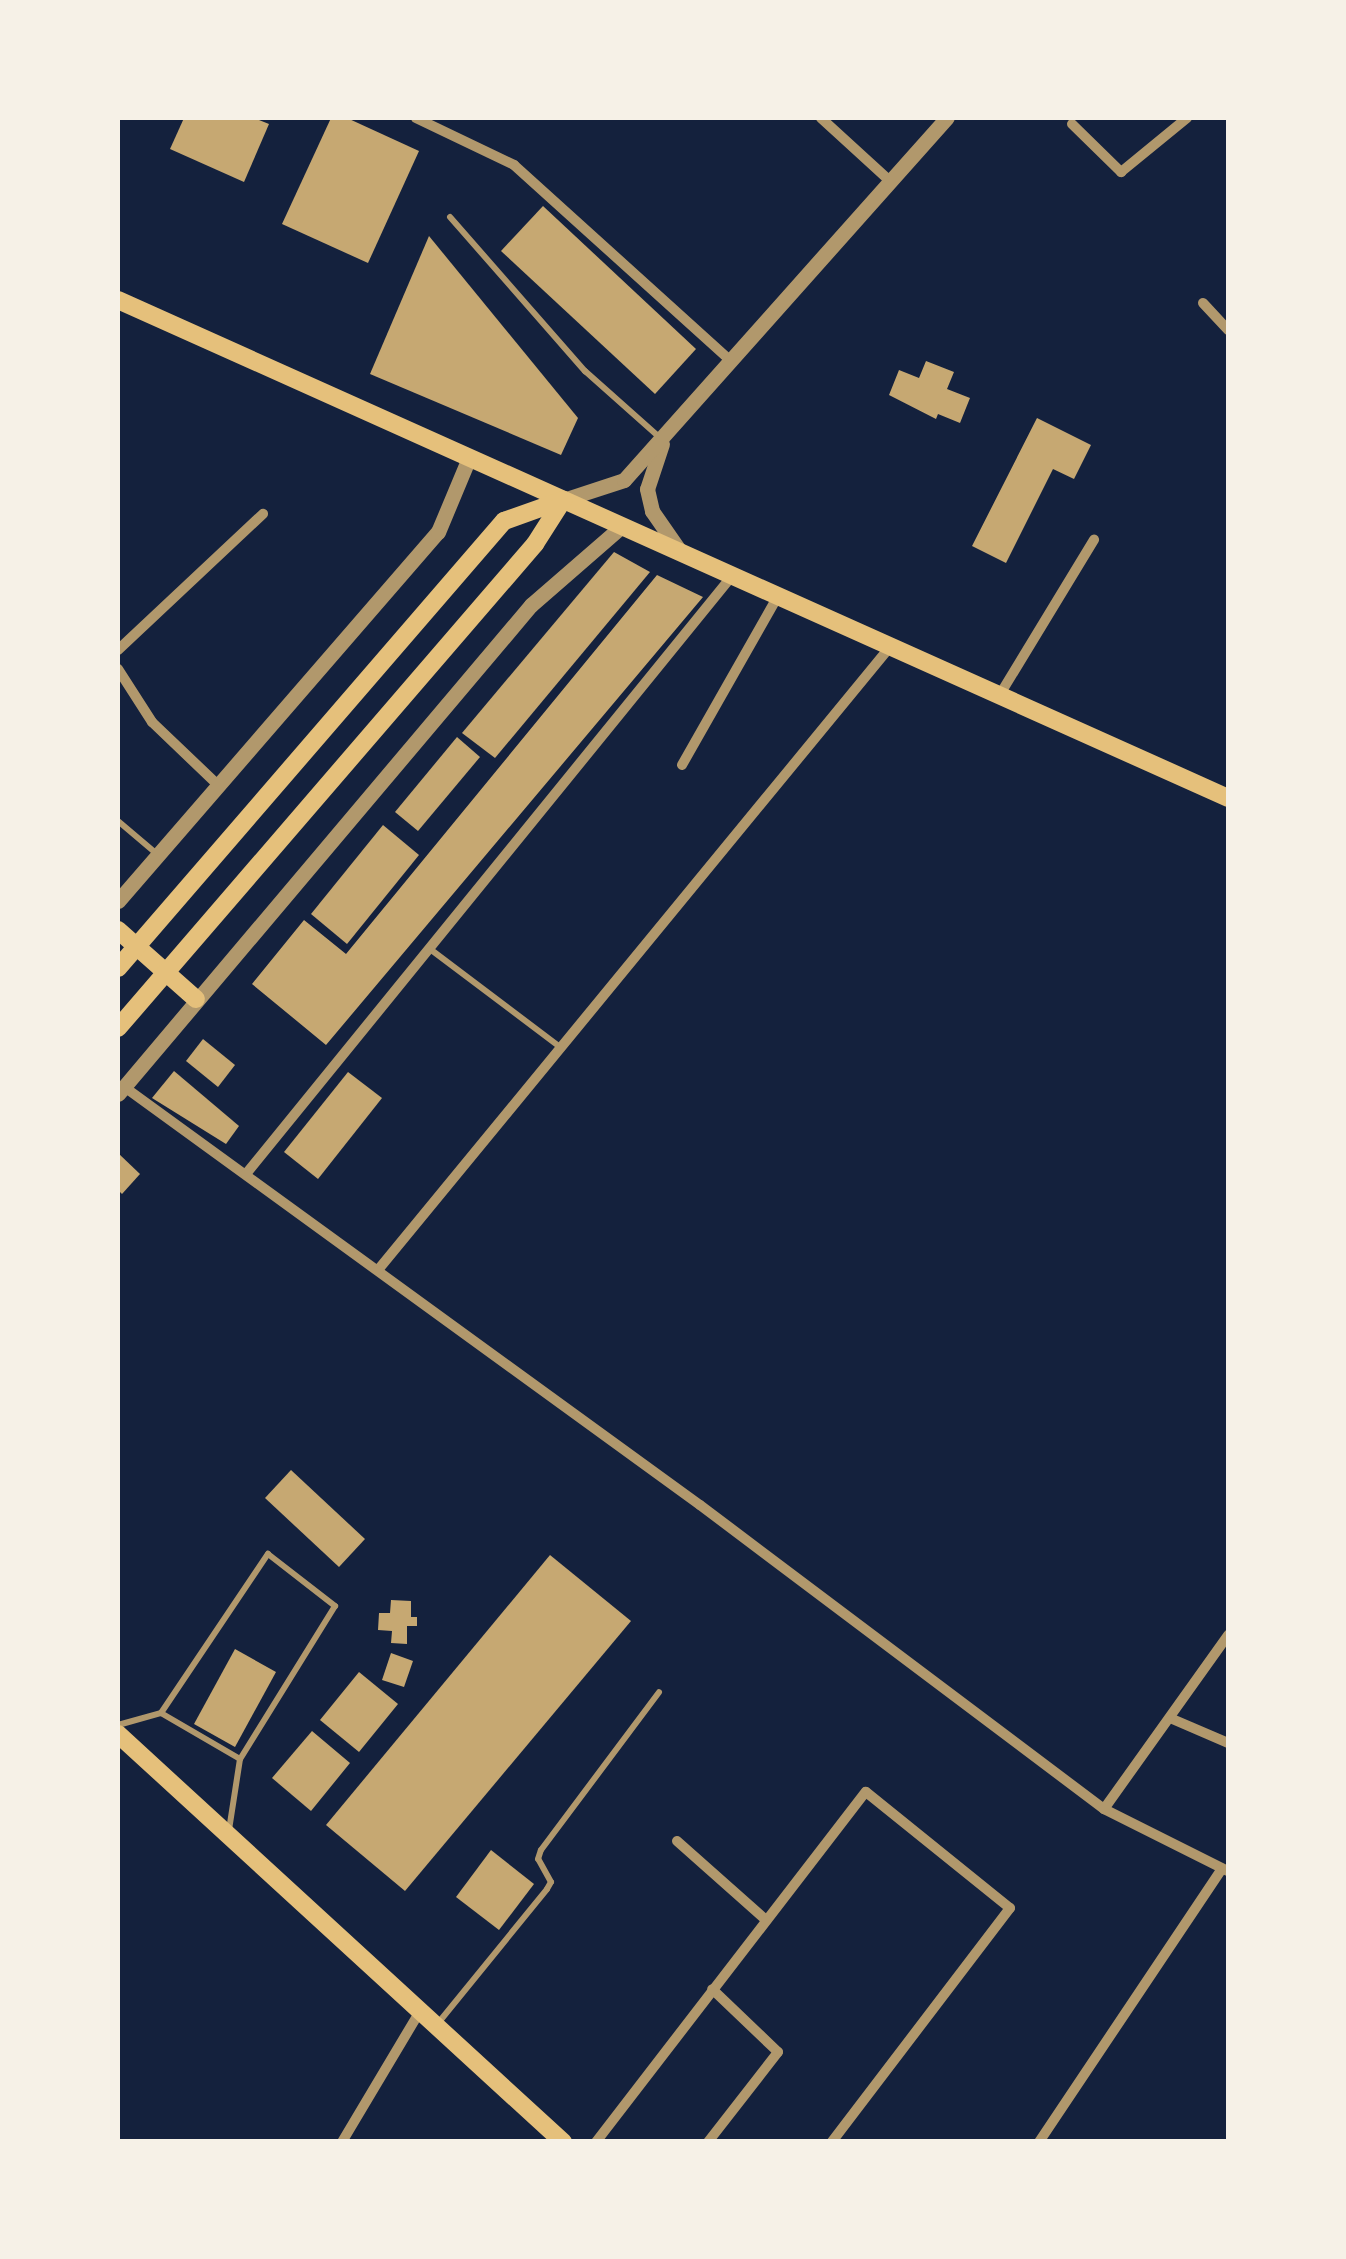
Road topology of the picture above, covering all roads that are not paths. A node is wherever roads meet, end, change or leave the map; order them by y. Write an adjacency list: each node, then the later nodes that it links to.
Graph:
1 (416, 118): 11 (street)
2 (820, 118): 6 (street)
3 (947, 118): 6 (street)
4 (1188, 118): 5 (street)
5 (1072, 124)
6 (890, 181): 11 (street)
7 (450, 217): 12 (lane)
8 (118, 300): 13 (main road)
9 (1203, 303): 10 (street)
10 (1228, 330)
11 (732, 362): 12 (street)
12 (663, 440): 14 (street); 18 (street)
13 (469, 458): 14 (main road); 26 (street)
14 (563, 500): 16 (main road); 32 (main road); 35 (main road)
15 (263, 514): 22 (street)
16 (622, 526): 18 (main road); 36 (street)
17 (1094, 540): 24 (street)
18 (682, 554): 19 (main road)
19 (732, 576): 20 (main road); 33 (street)
20 (778, 596): 21 (main road); 25 (street)
21 (890, 647): 24 (main road); 38 (street)
22 (118, 650)
23 (118, 668): 26 (street)
24 (999, 696): 27 (main road)
25 (682, 765)
26 (218, 784): 29 (street)
27 (1228, 798)
28 (118, 821): 29 (lane)
29 (158, 854): 30 (street)
30 (118, 901)
31 (118, 930): 32 (main road)
32 (136, 946): 34 (main road); 35 (main road)
33 (429, 948): 38 (lane); 40 (street)
34 (118, 968)
35 (165, 972): 36 (main road); 37 (main road)
36 (196, 999): 39 (street)
37 (118, 1028)
38 (561, 1048): 41 (street)
39 (120, 1090): 40 (street)
40 (246, 1174): 41 (street)
41 (378, 1270): 50 (street)
42 (1228, 1636): 45 (street)
43 (659, 1692): 57 (lane)
44 (162, 1713): 46 (lane); 49 (lane); 49 (lane)
45 (1170, 1718): 48 (street); 50 (street)
46 (118, 1725)
47 (118, 1734): 51 (main road)
48 (1228, 1743)
49 (240, 1759): 51 (lane)
50 (1104, 1809): 53 (street)
51 (229, 1830): 56 (main road)
52 (677, 1841): 54 (street)
53 (1225, 1870): 63 (street)
54 (766, 1920): 55 (street); 62 (street)
55 (712, 1989): 60 (street); 61 (street)
56 (420, 2011): 57 (main road); 58 (street)
57 (436, 2026): 59 (main road)
58 (342, 2142)
59 (563, 2142)
60 (596, 2142)
61 (708, 2142)
62 (832, 2142)
63 (1040, 2142)

